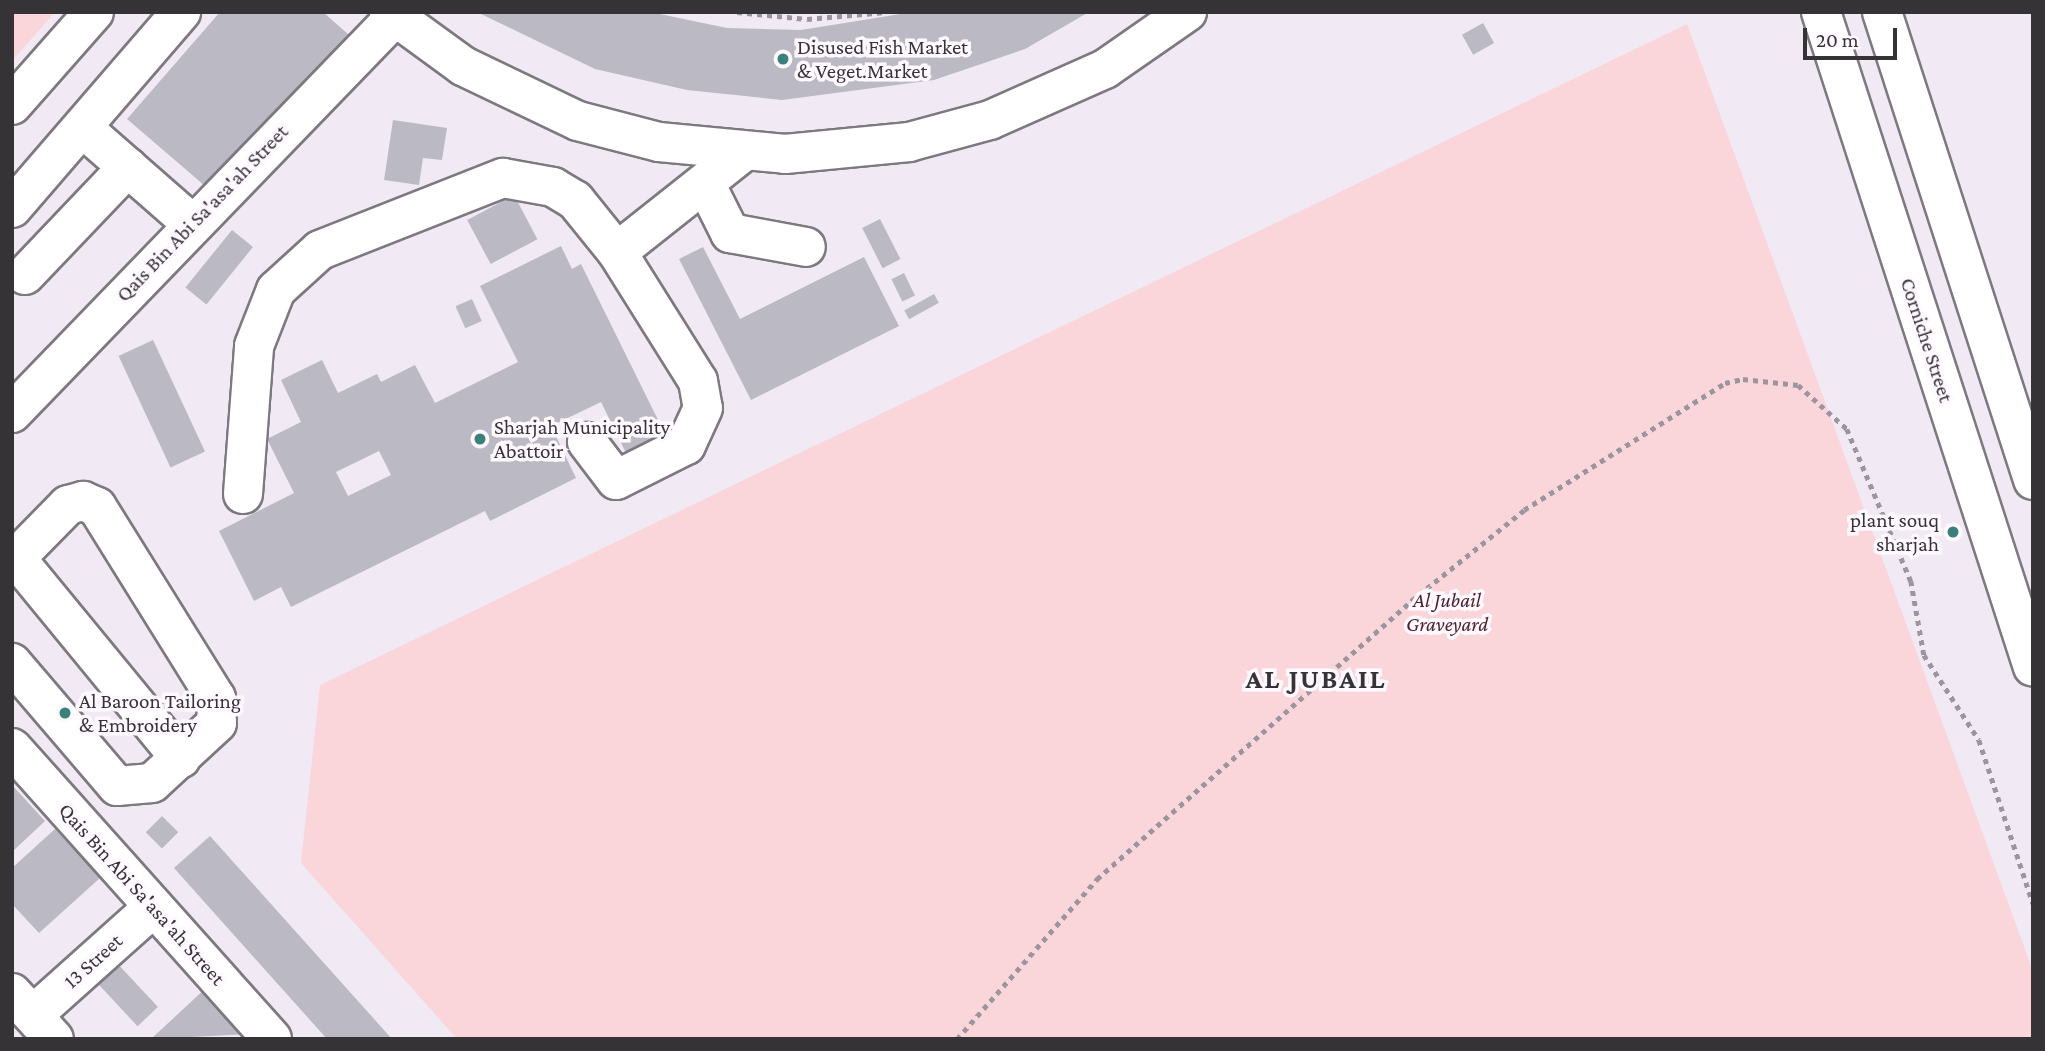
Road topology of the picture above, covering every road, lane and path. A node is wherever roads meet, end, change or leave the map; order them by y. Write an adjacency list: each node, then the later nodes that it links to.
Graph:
1 (94, 12): 11 (street)
2 (181, 12): 12 (street)
3 (737, 12): 10 (path)
4 (807, 12): 10 (path)
5 (886, 12): 10 (path)
6 (1187, 12): 13 (street)
7 (1821, 12): 26 (street, Corniche Street)
8 (1882, 12): 23 (street)
9 (392, 15): 13 (street); 17 (street, Qais Bin Abi Sa'asa'ah Street)
10 (807, 19)
11 (12, 105)
12 (86, 130): 14 (street); 16 (street)
13 (743, 152): 15 (street)
14 (128, 167): 17 (street); 20 (street)
15 (706, 185): 18 (street); 19 (street)
16 (12, 208)
17 (190, 222): 21 (street, Qais Bin Abi Sa'asa'ah Street)
18 (806, 247)
19 (617, 252): 22 (street); 24 (street)
20 (25, 275)
21 (19, 394)
22 (587, 442)
23 (2033, 480)
24 (243, 494)
25 (14, 559): 30 (street); 30 (street)
26 (2033, 667)
27 (14, 669): 28 (street)
28 (50, 709): 29 (street); 30 (street)
29 (12, 747): 32 (street, Qais Bin Abi Sa'asa'ah Street)
30 (181, 758)
31 (2033, 902): 35 (path)
32 (154, 907): 33 (street, 13 Street); 34 (street, Qais Bin Abi Sa'asa'ah Street)
33 (33, 1016)
34 (272, 1039)
35 (957, 1039)

